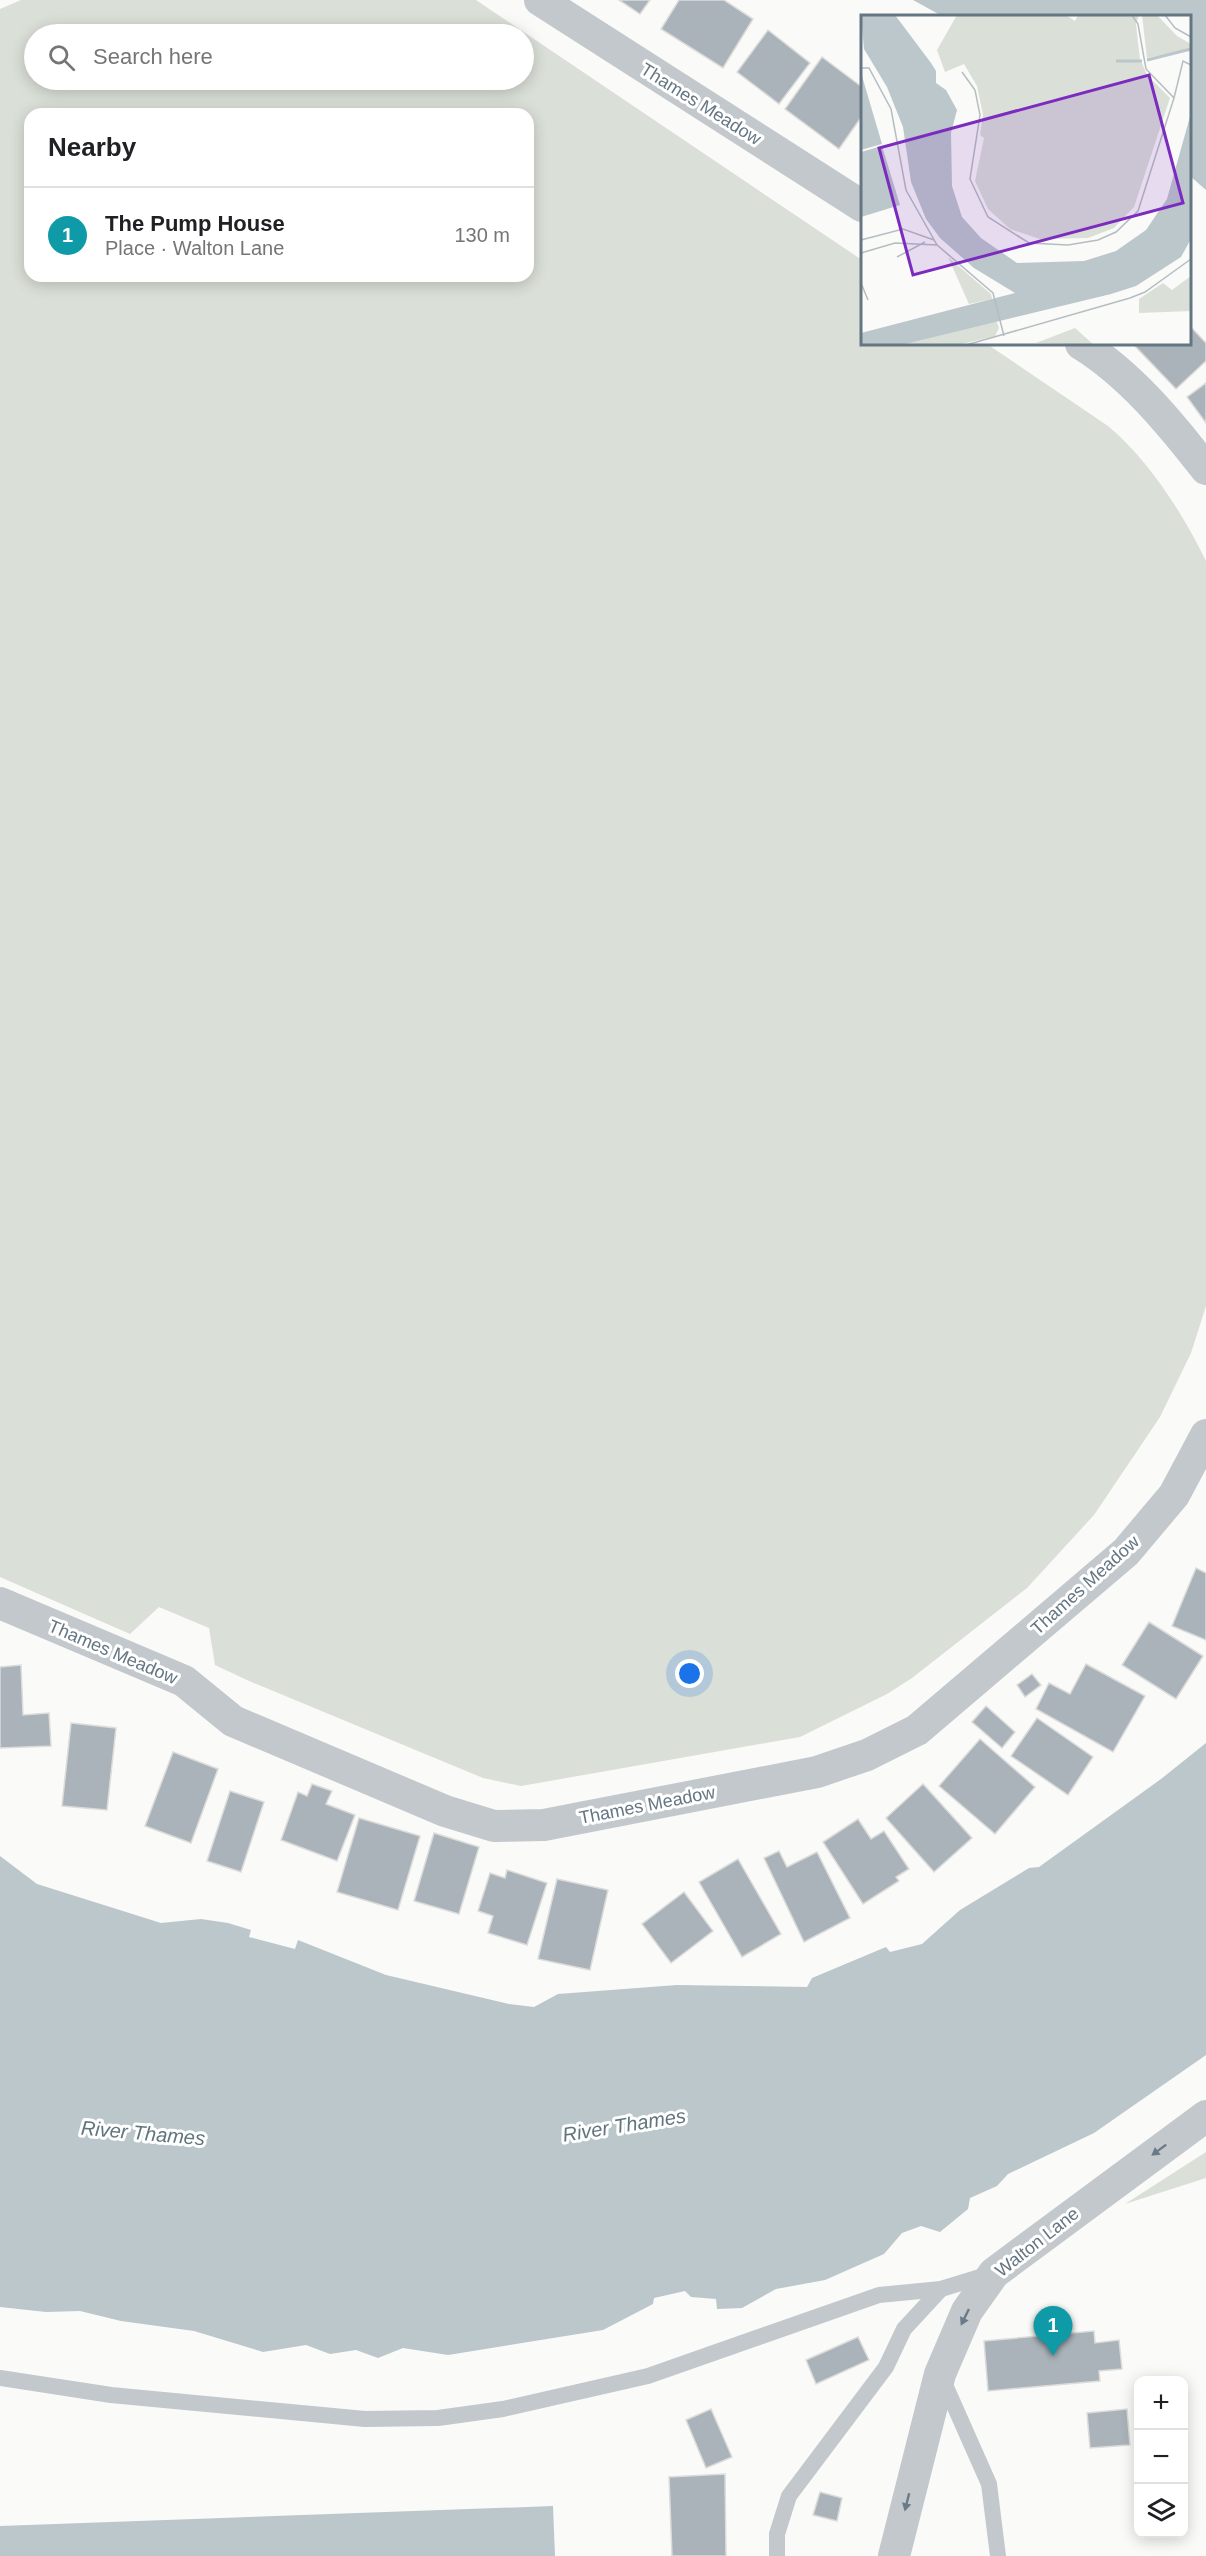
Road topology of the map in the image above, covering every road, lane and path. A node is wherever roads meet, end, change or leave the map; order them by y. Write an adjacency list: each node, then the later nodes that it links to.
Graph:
1 (540, 0): 2 (street, Thames Meadow)
2 (861, 205)
3 (1083, 345): 4 (street)
4 (1206, 470)
5 (1206, 1435): 6 (street, Thames Meadow)
6 (0, 1603)
7 (1206, 2116): 8 (street, Walton Lane, one-way to 8)
8 (994, 2273): 9 (lane); 10 (street, Walton Lane, one-way to 10)
9 (941, 2289): 11 (lane); 12 (lane)
10 (940, 2374): 13 (street, Walton Lane, one-way to 13); 14 (lane)
11 (0, 2378)
12 (777, 2556)
13 (894, 2556)
14 (998, 2556)

